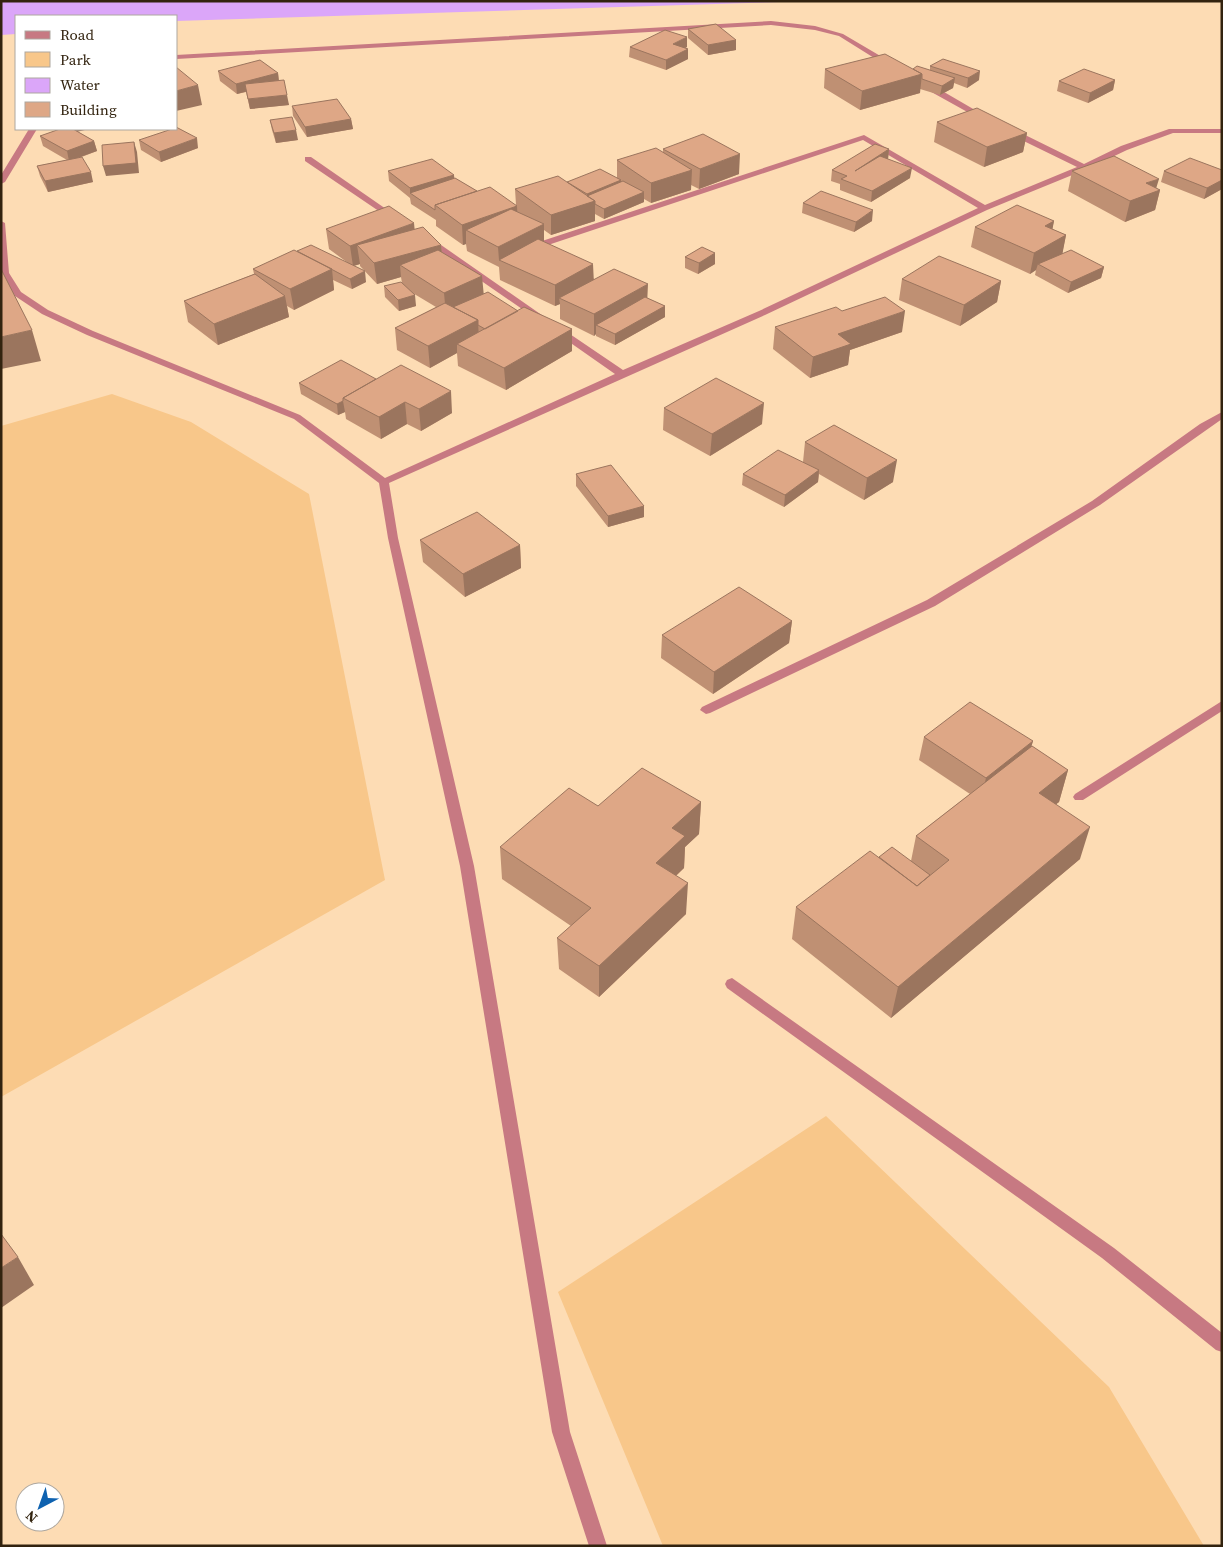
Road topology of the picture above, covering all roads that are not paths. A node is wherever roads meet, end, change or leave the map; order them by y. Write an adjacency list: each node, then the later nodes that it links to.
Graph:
1 (178, 57): 2 (street)
2 (900, 70)
3 (925, 84): 4 (street)
4 (992, 122)
5 (1000, 126): 9 (street)
6 (32, 130): 10 (street)
7 (1222, 131): 9 (street)
8 (308, 159): 12 (street)
9 (1084, 168): 11 (street)
10 (1, 182)
11 (984, 208): 15 (street); 16 (street)
12 (402, 222)
13 (1, 223): 18 (street)
14 (417, 233): 16 (street)
15 (545, 243)
16 (622, 374): 18 (street)
17 (1222, 415): 20 (street)
18 (384, 482): 24 (street)
19 (1222, 705): 21 (street)
20 (706, 710)
21 (1079, 797)
22 (732, 984): 23 (street)
23 (1222, 1344)
24 (598, 1546)

